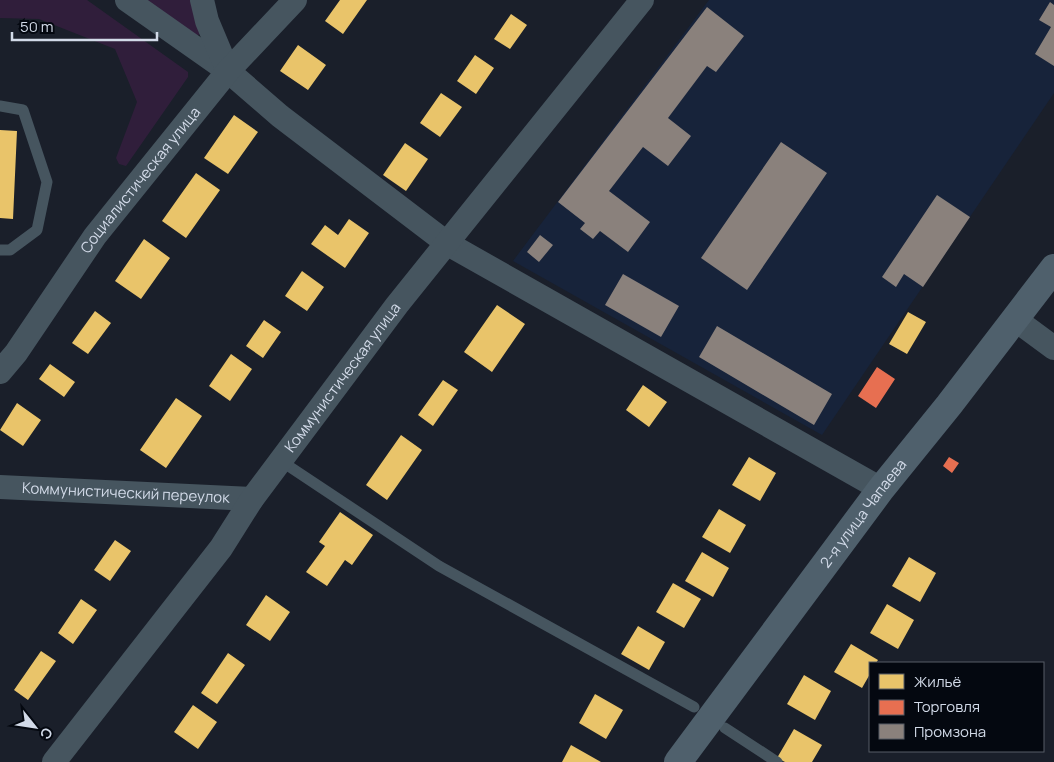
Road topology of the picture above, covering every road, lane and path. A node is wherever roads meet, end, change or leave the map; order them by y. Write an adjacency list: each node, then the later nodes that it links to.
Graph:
1 (127, 0): 5 (street)
2 (202, 0): 5 (street)
3 (295, 0): 5 (street, Социалистическая улица)
4 (642, 0): 7 (street, Коммунистическая улица)
5 (228, 71): 7 (street); 12 (street, Социалистическая улица)
6 (0, 106): 8 (lane)
7 (448, 244): 13 (street, Коммунистическая улица); 15 (street)
8 (0, 250)
9 (1054, 268): 10 (main road, 2-я улица Чапаева)
10 (1016, 320): 11 (street); 15 (main road, 2-я улица Чапаева)
11 (1054, 348)
12 (0, 372)
13 (281, 460): 16 (street, Коммунистическая улица); 17 (lane)
14 (0, 487): 16 (street, Коммунистический переулок)
15 (881, 489): 20 (main road, 2-я улица Чапаева)
16 (252, 500): 19 (street, Коммунистическая улица)
17 (694, 708)
18 (725, 728): 21 (lane)
19 (54, 762)
20 (678, 762)
21 (777, 762)

